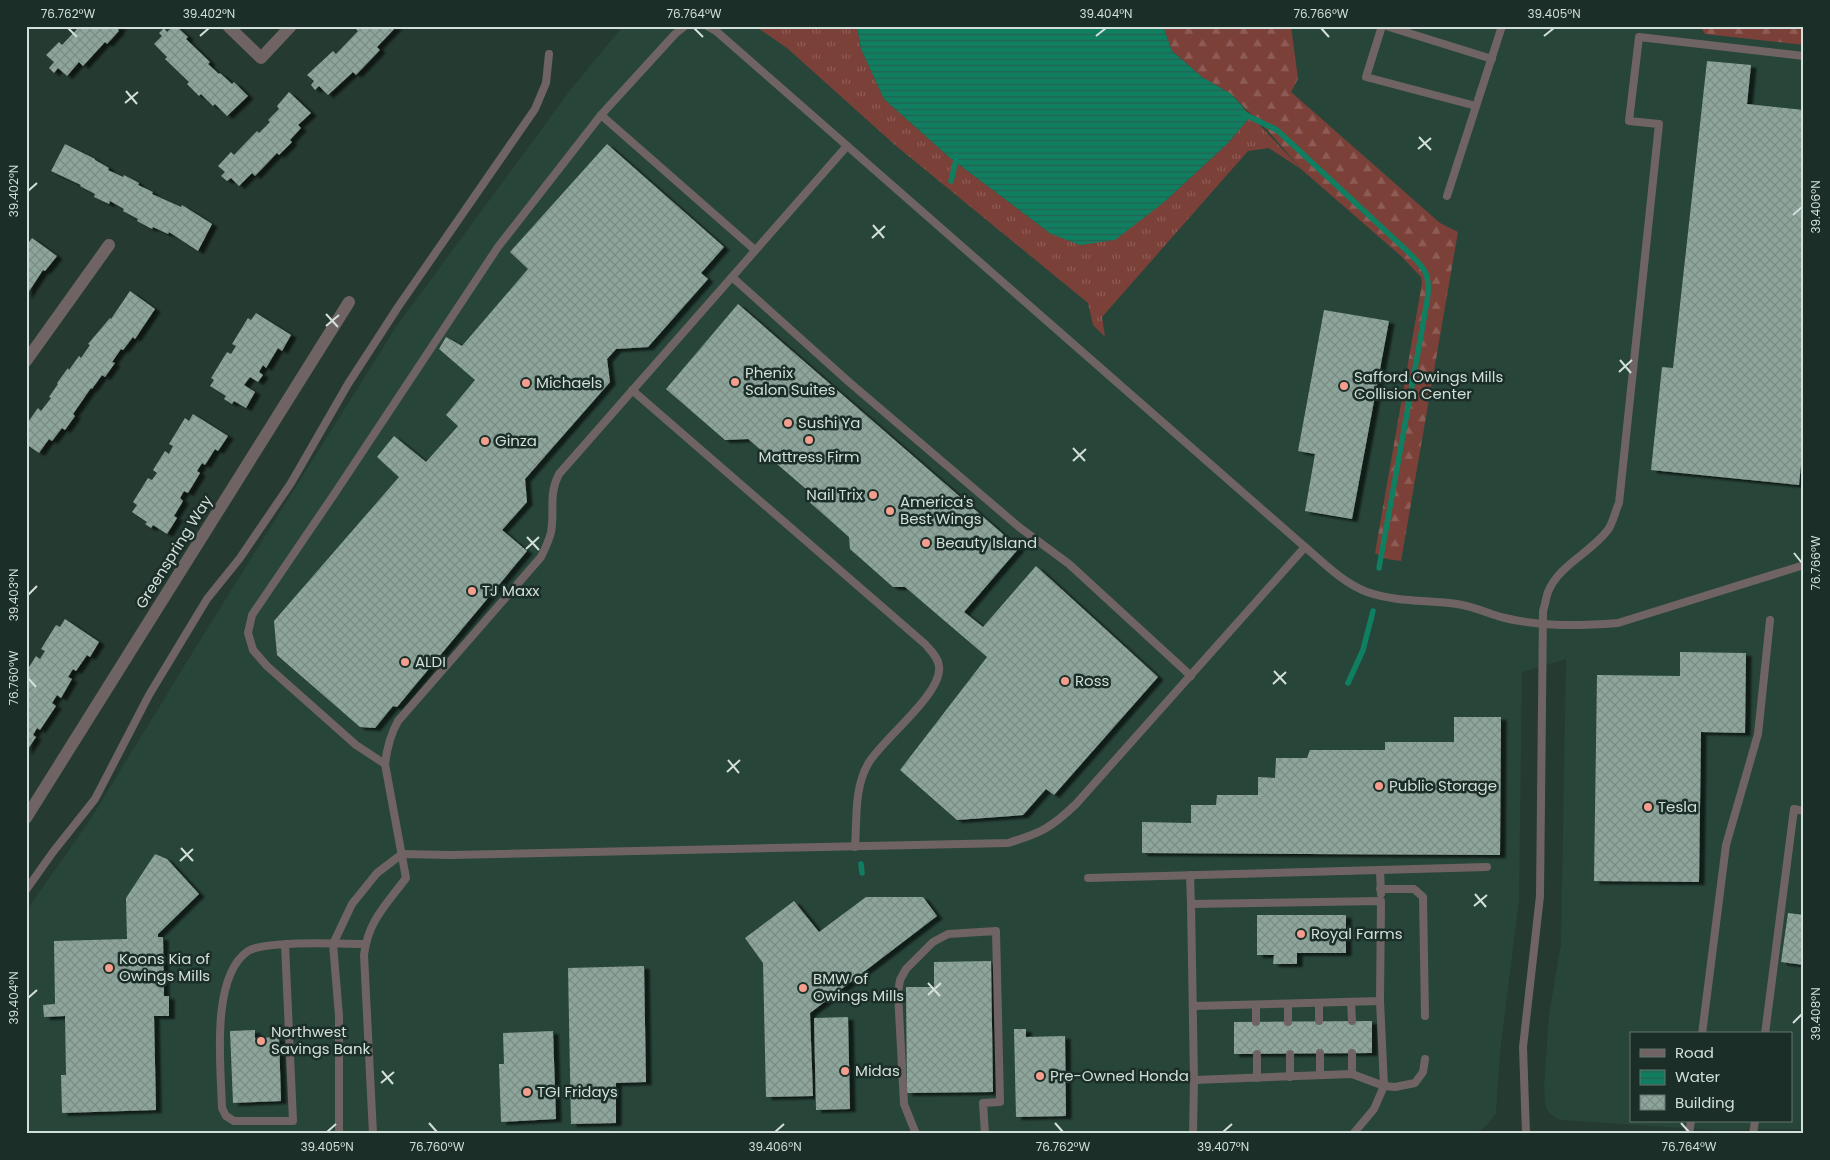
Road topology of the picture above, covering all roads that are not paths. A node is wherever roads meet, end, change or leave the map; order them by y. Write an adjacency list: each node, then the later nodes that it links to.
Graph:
1 (228, 26): 2 (street)
2 (291, 26)
3 (685, 26): 11 (lane)
4 (707, 26): 12 (lane)
5 (1384, 26): 9 (lane); 10 (lane)
6 (1502, 26): 9 (lane)
7 (549, 54): 35 (lane)
8 (1804, 56): 23 (lane)
9 (1492, 59): 10 (lane)
10 (1476, 106): 13 (lane)
11 (601, 114): 15 (lane); 25 (lane)
12 (847, 146): 15 (lane); 20 (lane)
13 (1447, 196)
14 (109, 245): 18 (street)
15 (755, 250): 16 (lane)
16 (732, 277): 19 (lane); 24 (lane)
17 (348, 302): 27 (street, Greenspring Way)
18 (26, 361)
19 (632, 390): 25 (lane); 28 (lane)
20 (1305, 547): 23 (lane); 24 (lane)
21 (1804, 565): 23 (lane)
22 (1770, 620): 52 (lane)
23 (1542, 624): 71 (lane)
24 (1190, 676): 28 (lane)
25 (385, 764): 29 (lane)
26 (1804, 810): 53 (lane)
27 (26, 818)
28 (855, 847): 29 (lane)
29 (402, 854): 39 (lane); 40 (lane)
30 (1487, 867): 31 (lane)
31 (1380, 870): 32 (lane); 34 (lane)
32 (1190, 875): 33 (lane); 37 (lane)
33 (1088, 878)
34 (1380, 888): 36 (lane); 47 (lane)
35 (26, 890)
36 (1381, 900): 37 (lane); 41 (lane)
37 (1191, 904): 46 (lane)
38 (285, 944): 38 (lane); 39 (lane)
39 (333, 944): 40 (lane); 65 (lane)
40 (366, 944): 66 (lane)
41 (1380, 1001): 42 (lane); 64 (lane)
42 (1351, 1002): 43 (lane); 49 (lane)
43 (1319, 1003): 44 (lane); 48 (lane)
44 (1288, 1004): 45 (lane); 51 (lane)
45 (1256, 1005): 46 (lane); 50 (lane)
46 (1193, 1006): 63 (lane)
47 (1425, 1016)
48 (1319, 1021)
49 (1352, 1021)
50 (1256, 1022)
51 (1288, 1022)
52 (1702, 1032)
53 (1765, 1032)
54 (1320, 1053): 60 (lane)
55 (1352, 1053): 59 (lane)
56 (1257, 1054): 62 (lane)
57 (1290, 1054): 61 (lane)
58 (1425, 1059): 64 (lane)
59 (1352, 1074): 60 (lane); 64 (lane)
60 (1320, 1075): 61 (lane)
61 (1290, 1077): 62 (lane)
62 (1257, 1078): 63 (lane)
63 (1194, 1080): 69 (lane)
64 (1384, 1086): 70 (lane)
65 (339, 1134)
66 (372, 1134)
67 (916, 1134): 68 (lane)
68 (985, 1134)
69 (1192, 1134)
70 (1353, 1134)
71 (1526, 1134)

